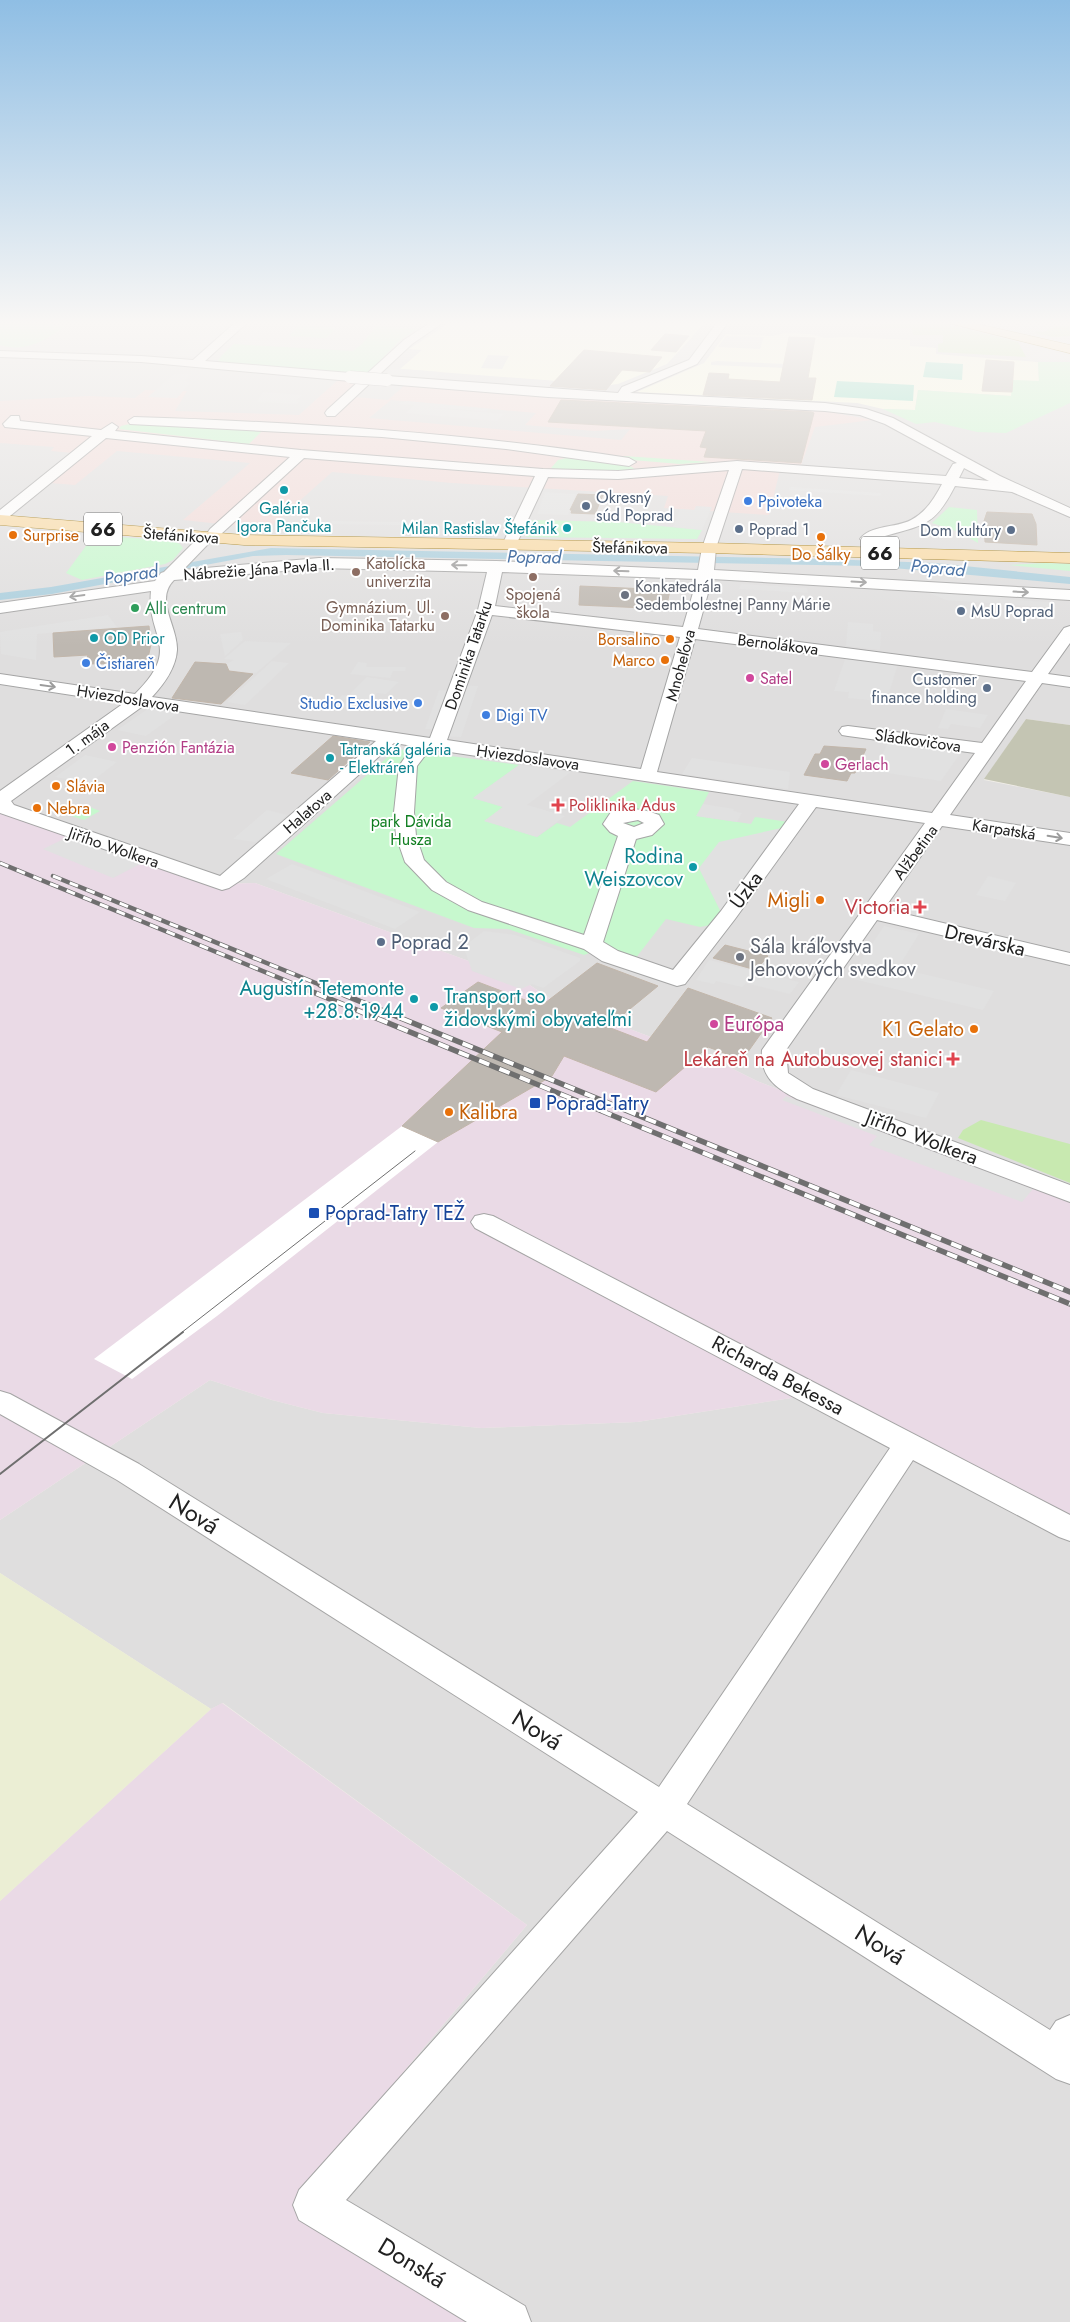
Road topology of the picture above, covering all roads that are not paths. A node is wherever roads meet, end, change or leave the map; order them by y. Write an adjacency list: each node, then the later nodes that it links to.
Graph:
1 (67, 428): 5 (street)
2 (111, 428): 5 (street)
3 (330, 428): 10 (street)
4 (903, 428): 9 (street)
5 (106, 433): 7 (street); 16 (street)
6 (292, 434): 7 (street)
7 (286, 452): 8 (street)
8 (301, 454): 12 (street); 17 (street)
9 (963, 460): 13 (street); 14 (street)
10 (671, 469): 11 (street); 12 (street)
11 (735, 470): 13 (street); 23 (street, Mnoheľova)
12 (542, 476): 19 (street)
13 (950, 480): 14 (street); 18 (street)
14 (1011, 488): 15 (street)
15 (1070, 512)
16 (0, 518): 17 (main road, Štefánikova / 66)
17 (211, 535): 19 (main road, Štefánikova / 66); 25 (street)
18 (867, 539)
19 (509, 545): 23 (main road, Štefánikova / 66)
20 (1070, 554): 21 (main road, Štefánikova / 66)
21 (1052, 557): 22 (main road, Štefánikova / 66); 23 (main road, Štefánikova / 66)
22 (1070, 558)
23 (707, 560): 24 (street, Nábrežie Jána Pavla II., one-way to 24); 26 (street, Nábrežie Jána Pavla II., one-way to 26); 30 (street, Mnoheľova)
24 (496, 566): 25 (street, Nábrežie Jána Pavla II., one-way to 25); 28 (street, Dominika Tatarku)
25 (166, 577): 27 (street, Nábrežie Jána Pavla II., one-way to 27); 34 (street, 1. mája)
26 (1070, 594)
27 (0, 608)
28 (486, 610): 30 (street, Bernolákova); 37 (street, Dominika Tatarku)
29 (1070, 631): 31 (street, Alžbetina)
30 (689, 633): 31 (street, Bernolákova); 45 (street, Mnoheľova)
31 (1037, 677): 33 (street, Bernolákova); 38 (street, Alžbetina)
32 (0, 679): 34 (street, Hviezdoslavova, one-way to 34)
33 (1070, 682)
34 (139, 700): 36 (street, Hviezdoslavova); 40 (street, 1. mája)
35 (848, 731): 38 (street, Sládkovičova)
36 (391, 737): 37 (street, Hviezdoslavova); 43 (street, Halatova)
37 (429, 745): 39 (street, Hviezdoslavova); 45 (street, Dominika Tatarku)
38 (987, 749): 41 (street, Alžbetina)
39 (812, 800): 41 (street, Hviezdoslavova); 47 (street, Úzka)
40 (7, 809): 43 (street, Jiřího Wolkera)
41 (938, 819): 42 (street, Karpatská, one-way to 42); 44 (street, Alžbetina)
42 (1070, 839)
43 (222, 884)
44 (871, 912): 46 (street, Drevárska); 48 (street, Alžbetina)
45 (592, 944): 47 (street, Dominika Tatarku)
46 (1070, 960)
47 (677, 979)
48 (777, 1076): 49 (street, Jiřího Wolkera)
49 (1070, 1194)
50 (484, 1222): 52 (street, Richarda Bekessa)
51 (0, 1402): 54 (street, Nová)
52 (908, 1444): 53 (street, Richarda Bekessa); 54 (street)
53 (1070, 1529)
54 (663, 1810): 55 (street, Nová); 56 (street, Donská)
55 (1066, 2051)
56 (509, 2322)

